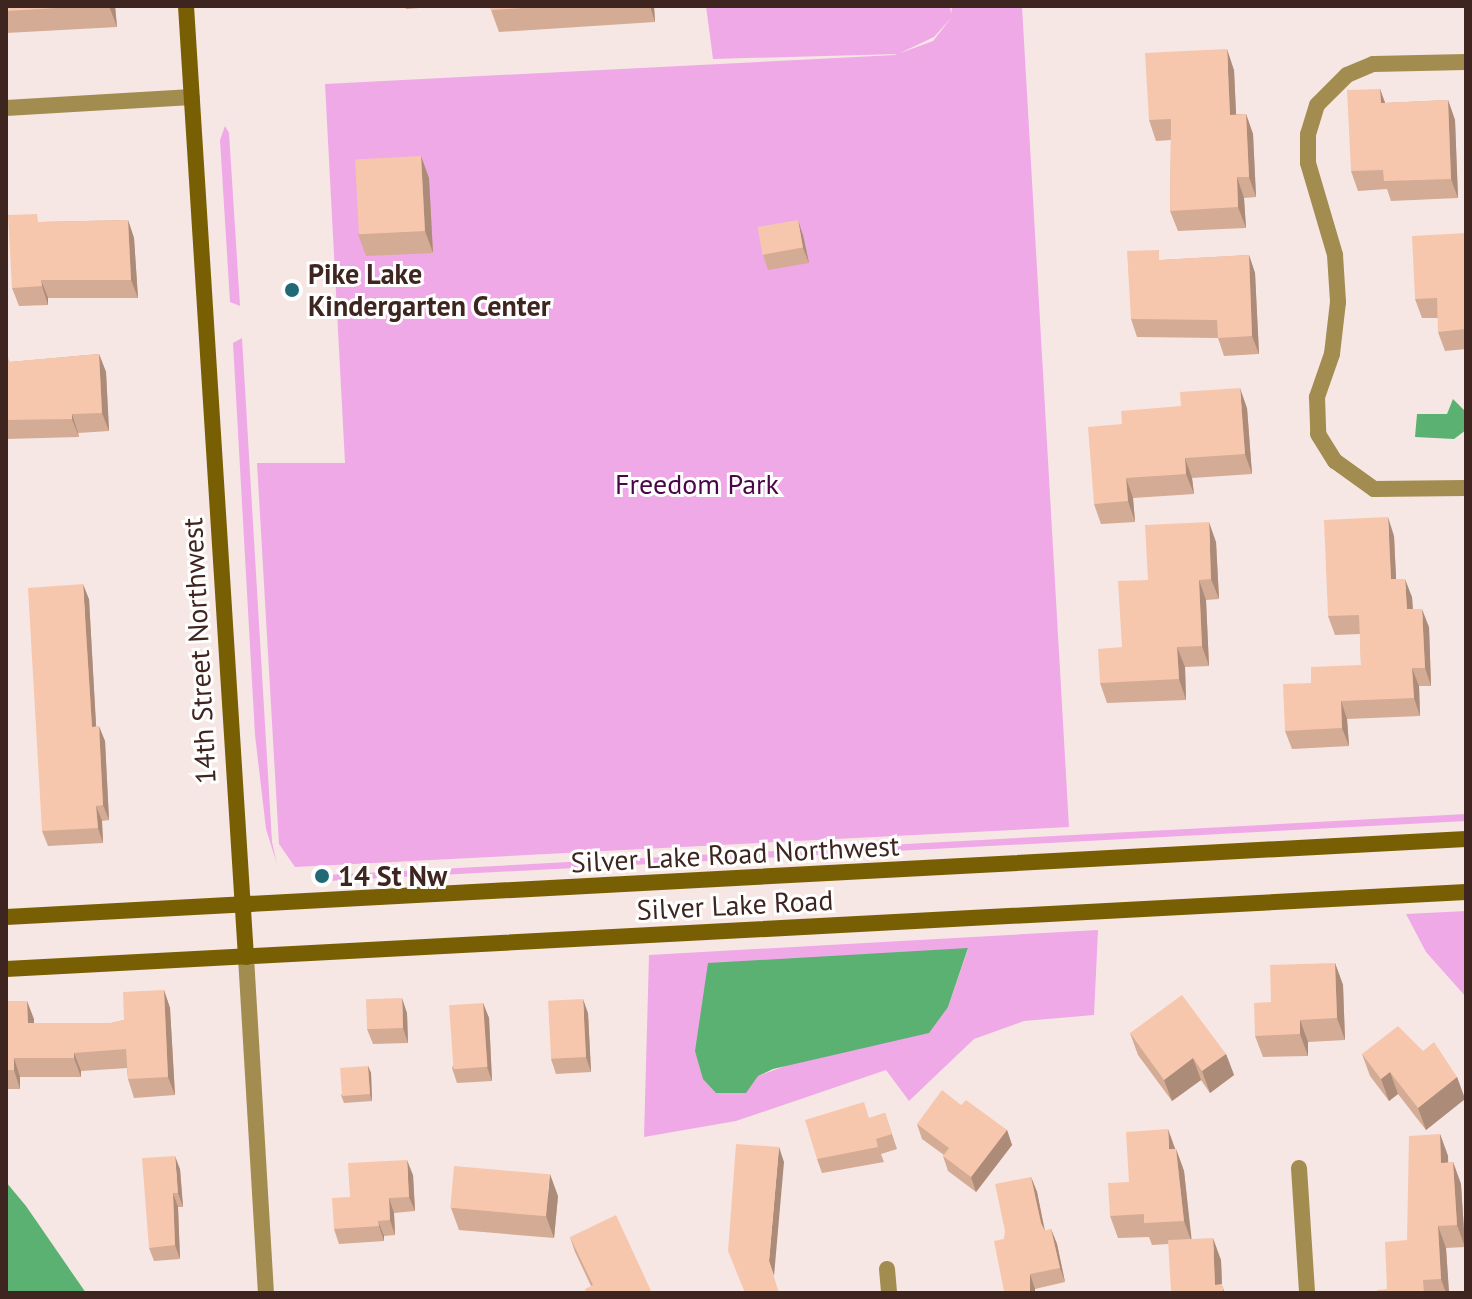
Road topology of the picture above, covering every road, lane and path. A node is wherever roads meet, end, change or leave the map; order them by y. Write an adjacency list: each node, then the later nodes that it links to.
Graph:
1 (186, 6): 3 (main road, 14th Street Northwest)
2 (1466, 62): 5 (street)
3 (192, 97): 4 (street); 8 (main road, 14th Street Northwest)
4 (6, 108)
5 (1466, 488)
6 (1466, 839): 8 (main road, Silver Lake Road Northwest)
7 (1466, 892): 10 (main road, Silver Lake Road)
8 (242, 907): 9 (main road, Silver Lake Road Northwest); 10 (main road, 14th Street Northwest)
9 (6, 917)
10 (246, 957): 11 (main road, Silver Lake Road); 14 (street, 14th Street Northwest)
11 (6, 969)
12 (1299, 1168): 16 (street)
13 (887, 1269): 15 (street)
14 (266, 1293)
15 (889, 1293)
16 (1307, 1293)

